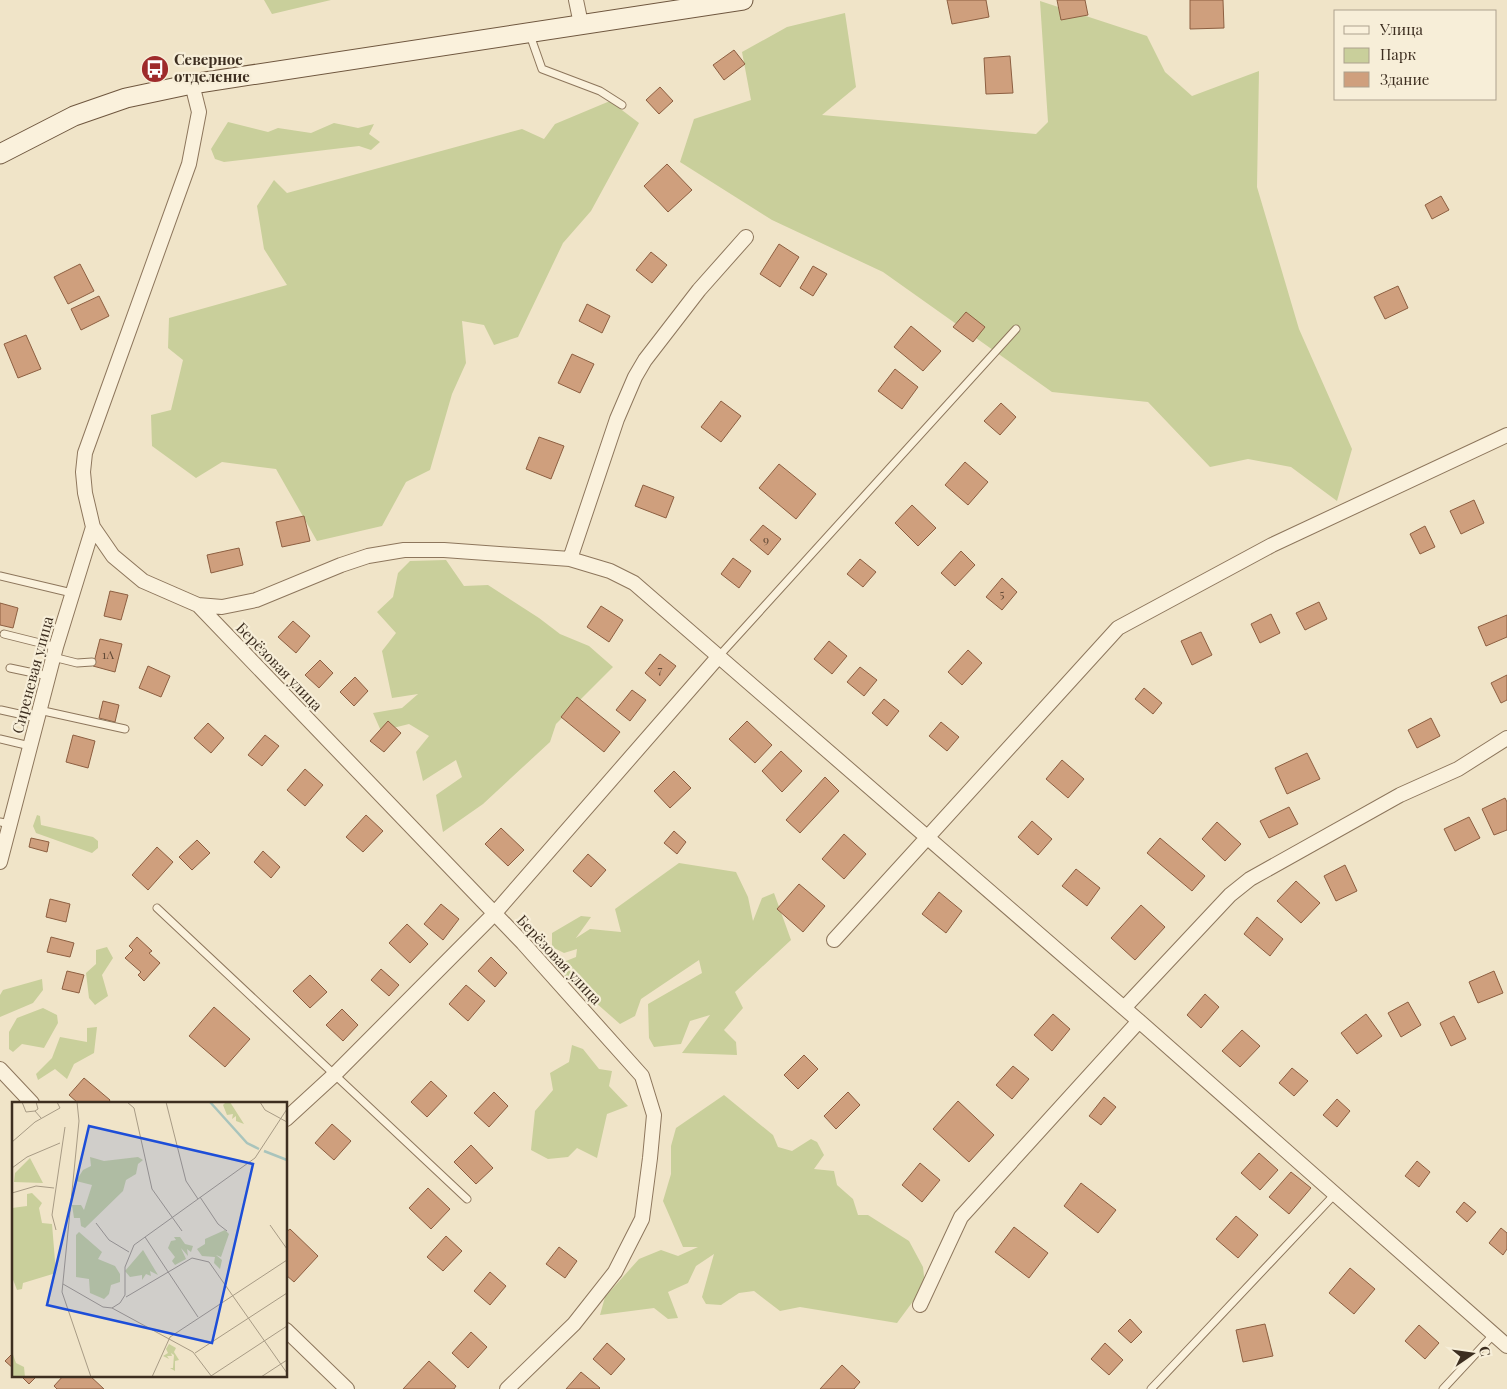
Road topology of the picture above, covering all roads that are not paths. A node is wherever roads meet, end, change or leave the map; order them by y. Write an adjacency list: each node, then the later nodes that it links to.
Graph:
1 (576, 0): 3 (street)
2 (743, 0): 3 (street)
3 (580, 24): 4 (street)
4 (529, 32): 5 (street); 6 (lane)
5 (192, 84): 7 (street); 11 (street)
6 (622, 105)
7 (0, 154)
8 (746, 238): 12 (street)
9 (1016, 329): 18 (lane)
10 (1507, 435): 29 (street)
11 (93, 527): 14 (street, Сиреневая улица); 15 (street)
12 (570, 559): 15 (street); 18 (street)
13 (0, 576): 14 (lane)
14 (72, 594): 17 (street, Сиреневая улица)
15 (198, 605): 32 (street, Берёзовая улица)
16 (4, 634): 17 (lane)
17 (55, 652): 19 (lane); 21 (street, Сиреневая улица)
18 (719, 656): 29 (street); 32 (street)
19 (92, 662)
20 (10, 668): 21 (lane)
21 (48, 676): 23 (street, Сиреневая улица)
22 (0, 710): 23 (lane)
23 (38, 714): 24 (lane); 27 (street, Сиреневая улица)
24 (125, 729)
25 (1507, 738): 34 (street)
26 (0, 739): 27 (lane)
27 (30, 746): 28 (street, Сиреневая улица)
28 (5, 823): 30 (street, Сиреневая улица)
29 (926, 837): 33 (street); 34 (street)
30 (0, 862)
31 (157, 908): 37 (lane)
32 (494, 914): 37 (street); 47 (street, Берёзовая улица)
33 (834, 940)
34 (1124, 1008): 35 (street)
35 (1139, 1021): 40 (street); 42 (street)
36 (0, 1069): 38 (street)
37 (334, 1075): 39 (street); 41 (lane)
38 (31, 1102)
39 (288, 1117)
40 (1335, 1194): 44 (street); 48 (lane)
41 (467, 1199)
42 (920, 1304)
43 (288, 1332): 46 (street)
44 (1494, 1334): 45 (street); 49 (lane)
45 (1507, 1346)
46 (347, 1389)
47 (507, 1389)
48 (1151, 1389)
49 (1443, 1389)

